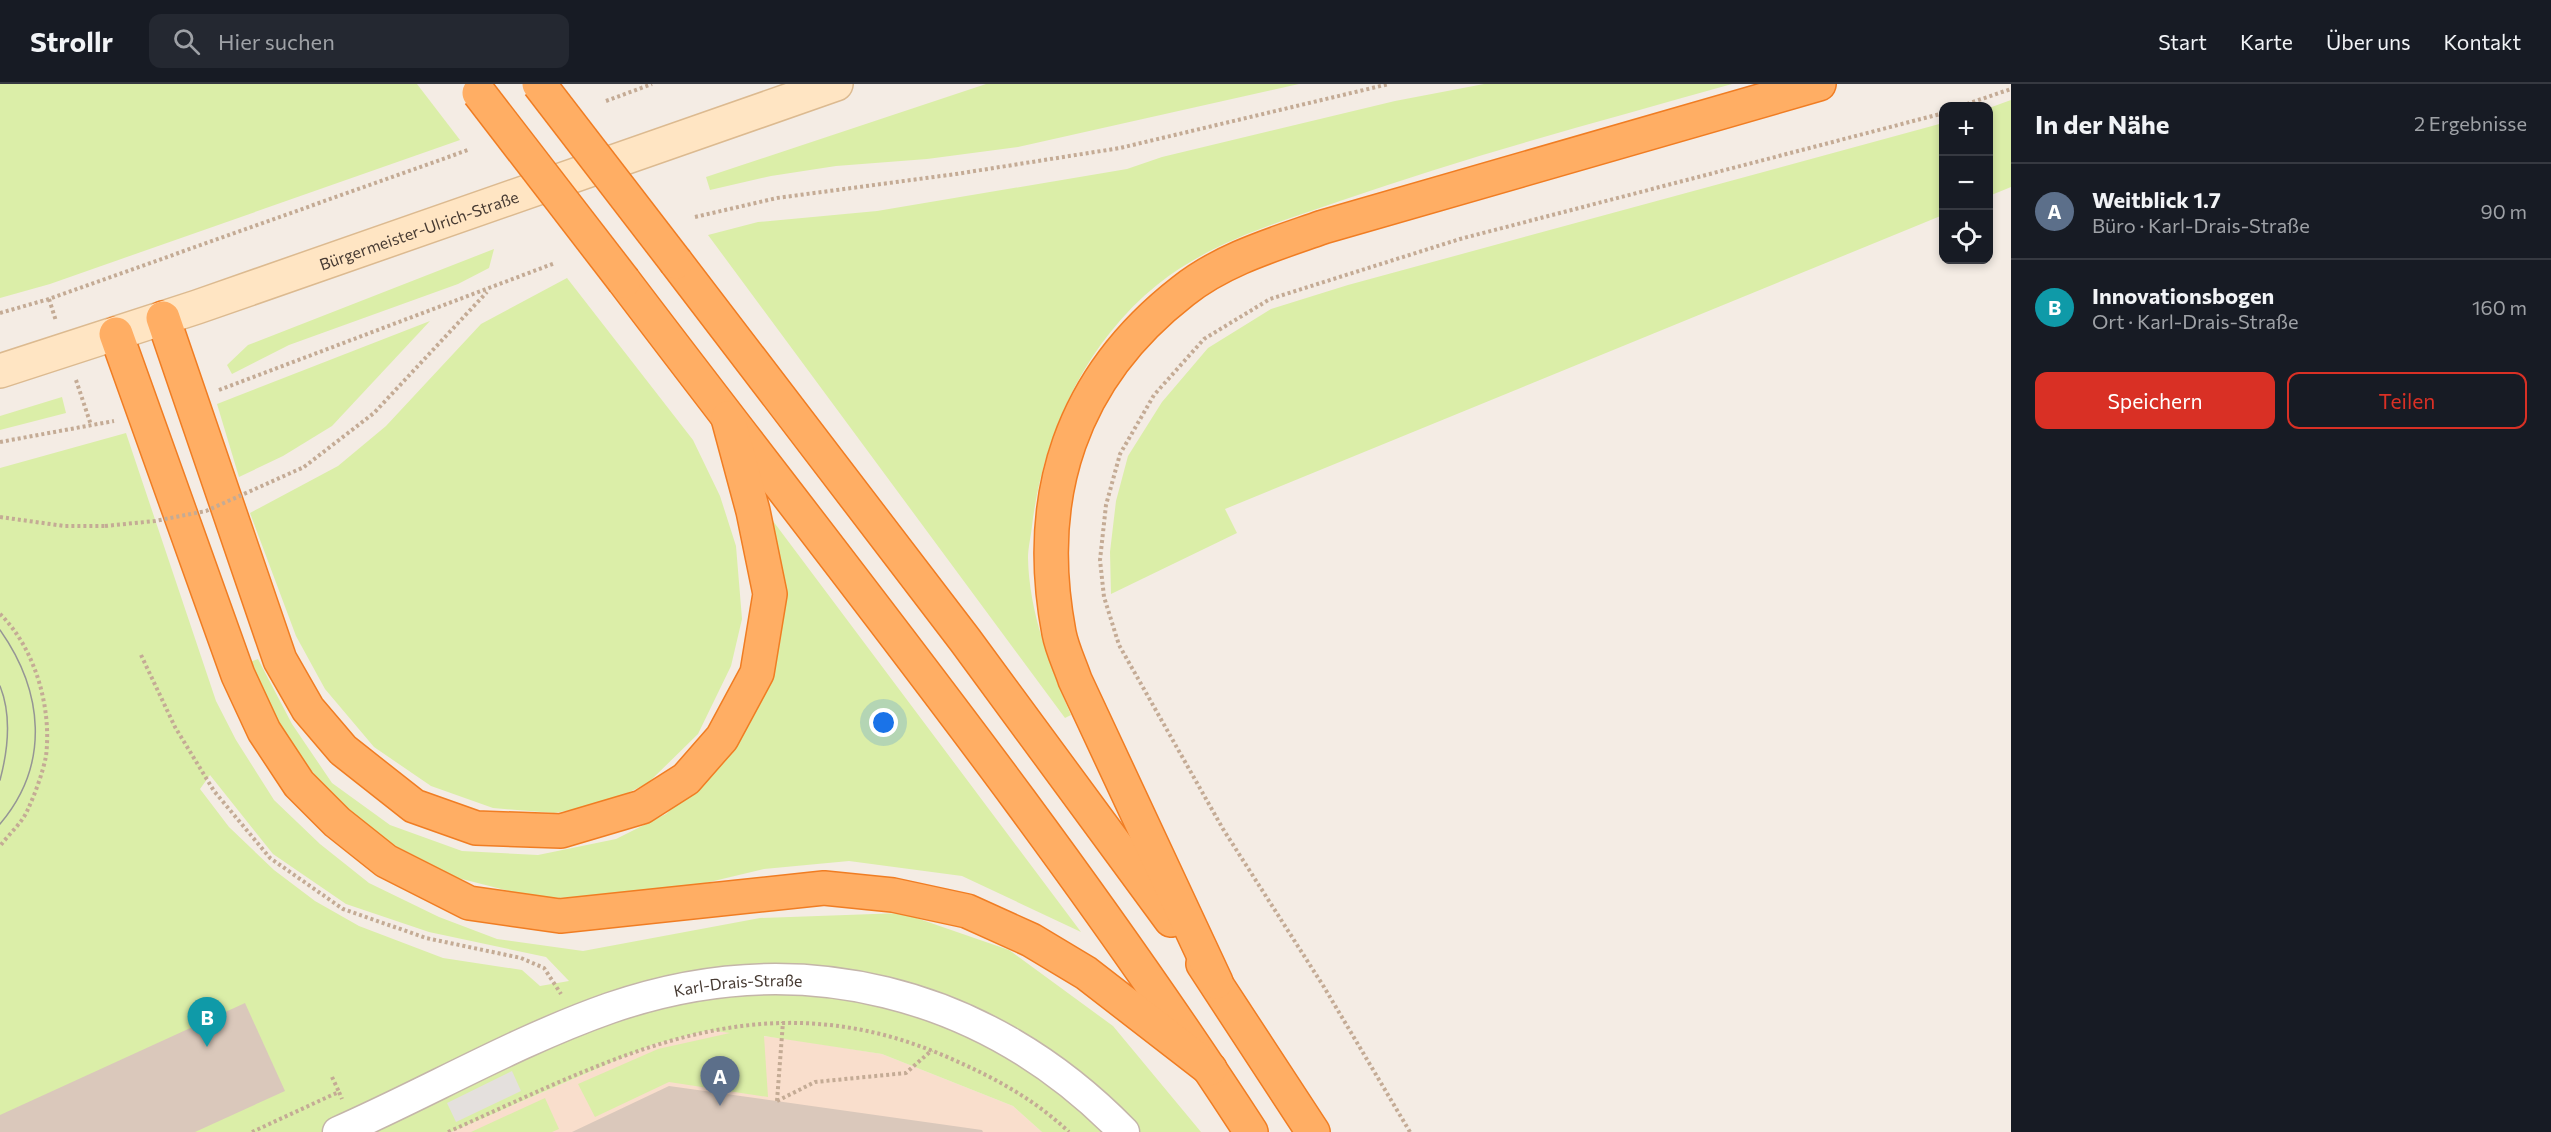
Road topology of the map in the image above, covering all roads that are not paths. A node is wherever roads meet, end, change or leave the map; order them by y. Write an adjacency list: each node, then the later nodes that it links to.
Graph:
1 (539, 84): 9 (highway, bridge)
2 (836, 84): 5 (main road, Bürgermeister-Ulrich-Straße)
3 (1812, 86): 9 (highway)
4 (475, 88): 8 (highway, bridge)
5 (163, 318): 6 (main road, Bürgermeister-Ulrich-Straße); 8 (highway)
6 (116, 334): 7 (main road, Bürgermeister-Ulrich-Straße); 10 (highway)
7 (0, 371)
8 (728, 418): 10 (highway)
9 (1216, 982): 14 (highway)
10 (1210, 1069): 13 (highway)
11 (338, 1132): 12 (street, Karl-Drais-Straße)
12 (1124, 1132)
13 (1251, 1132)
14 (1313, 1132)

